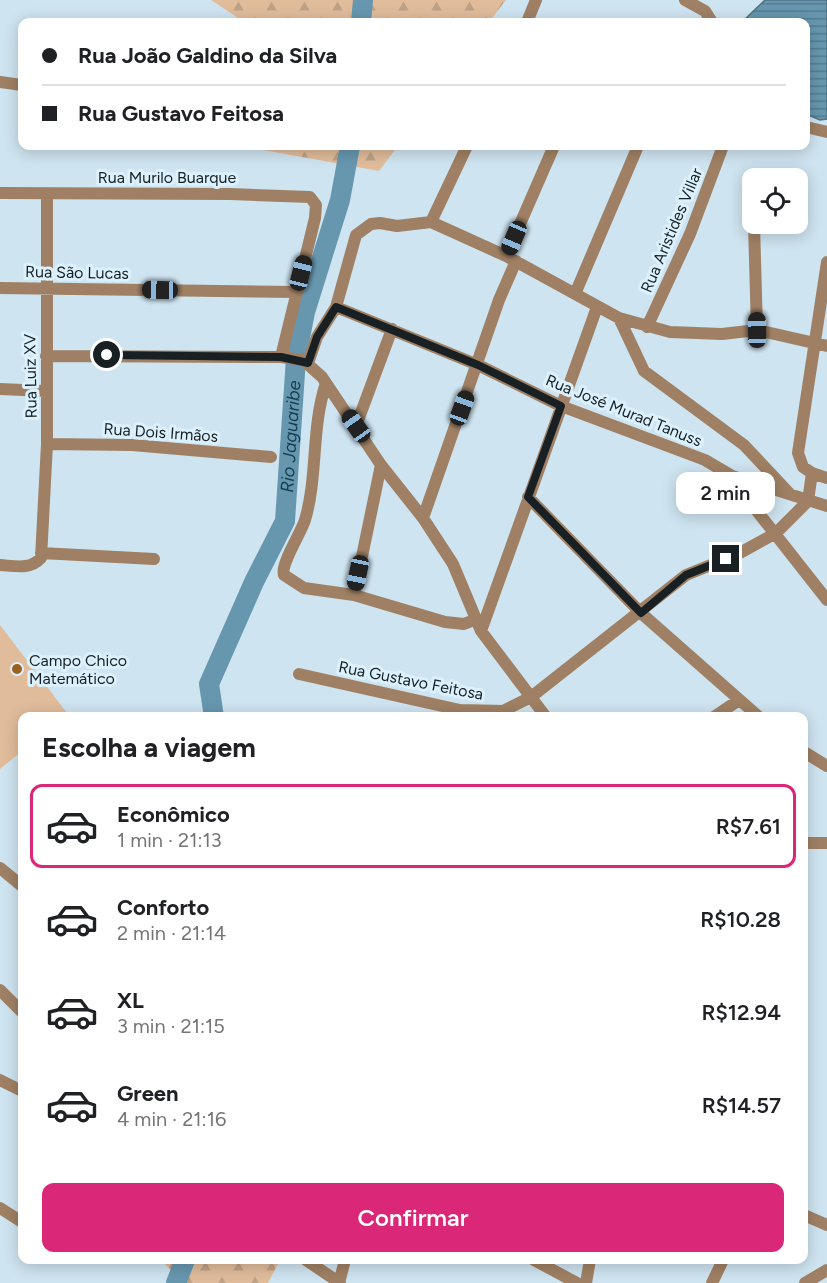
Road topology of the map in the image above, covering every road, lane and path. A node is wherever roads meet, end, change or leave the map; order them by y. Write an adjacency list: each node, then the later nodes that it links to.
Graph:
1 (536, 0): 3 (street)
2 (685, 0): 4 (street)
3 (533, 18)
4 (709, 18)
5 (0, 82): 6 (street)
6 (18, 84)
7 (810, 128): 8 (street)
8 (827, 132)
9 (466, 150): 15 (street)
10 (552, 150): 17 (street)
11 (636, 150): 22 (street)
12 (722, 150): 26 (street, Rua Aristides Villar)
13 (0, 193): 14 (street, Rua Murilo Buarque)
14 (46, 194): 20 (street, Rua Luiz XV); 21 (street, Rua Murilo Buarque)
15 (431, 222): 17 (street); 23 (street)
16 (754, 234): 28 (street)
17 (511, 259): 22 (street); 33 (street)
18 (827, 262): 29 (street)
19 (0, 288): 20 (street, Rua São Lucas)
20 (45, 288): 21 (street, Rua São Lucas); 30 (street, Rua Luiz XV)
21 (297, 292): 31 (street)
22 (575, 294): 24 (street)
23 (336, 307): 27 (street, Rua José Murad Tanuss); 32 (street)
24 (597, 307): 25 (street); 37 (street)
25 (619, 318): 26 (street); 45 (street)
26 (647, 327): 28 (street)
27 (392, 329): 33 (street, Rua José Murad Tanuss); 38 (street)
28 (757, 330): 29 (street)
29 (822, 344): 42 (street)
30 (46, 356): 31 (street); 36 (street, Rua Luiz XV)
31 (284, 357): 32 (street)
32 (306, 361): 34 (street)
33 (478, 365): 37 (street, Rua José Murad Tanuss); 49 (street)
34 (326, 383): 38 (street); 54 (street)
35 (0, 389): 36 (street)
36 (46, 391): 39 (street, Rua Luiz XV)
37 (561, 406): 43 (street, Rua José Murad Tanuss); 46 (street)
38 (356, 426): 41 (street)
39 (47, 444): 40 (street, Rua Dois Irmãos); 51 (street, Rua Luiz XV)
40 (271, 457)
41 (381, 465): 49 (street); 54 (street)
42 (812, 473): 44 (street); 47 (street)
43 (732, 476): 45 (street, Rua José Murad Tanuss); 50 (street)
44 (827, 478)
45 (791, 495): 47 (street, Rua José Murad Tanuss)
46 (528, 497): 56 (street); 57 (street)
47 (808, 501): 48 (street, Rua José Murad Tanuss); 50 (street, Rua Gustavo Feitosa)
48 (827, 506)
49 (423, 518): 57 (street)
50 (776, 533): 55 (street); 56 (street, Rua Gustavo Feitosa)
51 (41, 555): 52 (street); 53 (street)
52 (154, 559)
53 (0, 565)
54 (354, 595): 57 (street)
55 (827, 600)
56 (641, 613): 59 (street, Rua Gustavo Feitosa); 60 (street)
57 (477, 626): 59 (street)
58 (299, 674): 59 (street, Rua Gustavo Feitosa)
59 (531, 697): 61 (street)
60 (739, 700): 62 (street); 63 (street)
61 (542, 712)
62 (721, 712)
63 (753, 712)
64 (808, 754): 65 (street)
65 (827, 766)
66 (808, 843): 67 (street)
67 (827, 843)
68 (1, 872): 69 (street)
69 (18, 883)
70 (0, 990): 71 (street)
71 (18, 1008)
72 (0, 1080): 73 (street)
73 (18, 1089)
74 (0, 1208): 76 (street)
75 (808, 1217): 77 (street)
76 (18, 1219)
77 (827, 1225)
78 (312, 1264): 84 (street)
79 (344, 1264): 84 (street)
80 (541, 1264): 85 (street)
81 (589, 1264): 86 (street)
82 (721, 1264): 87 (street)
83 (827, 1270): 88 (street)
84 (340, 1283)
85 (577, 1283)
86 (586, 1283)
87 (712, 1283)
88 (805, 1283)

